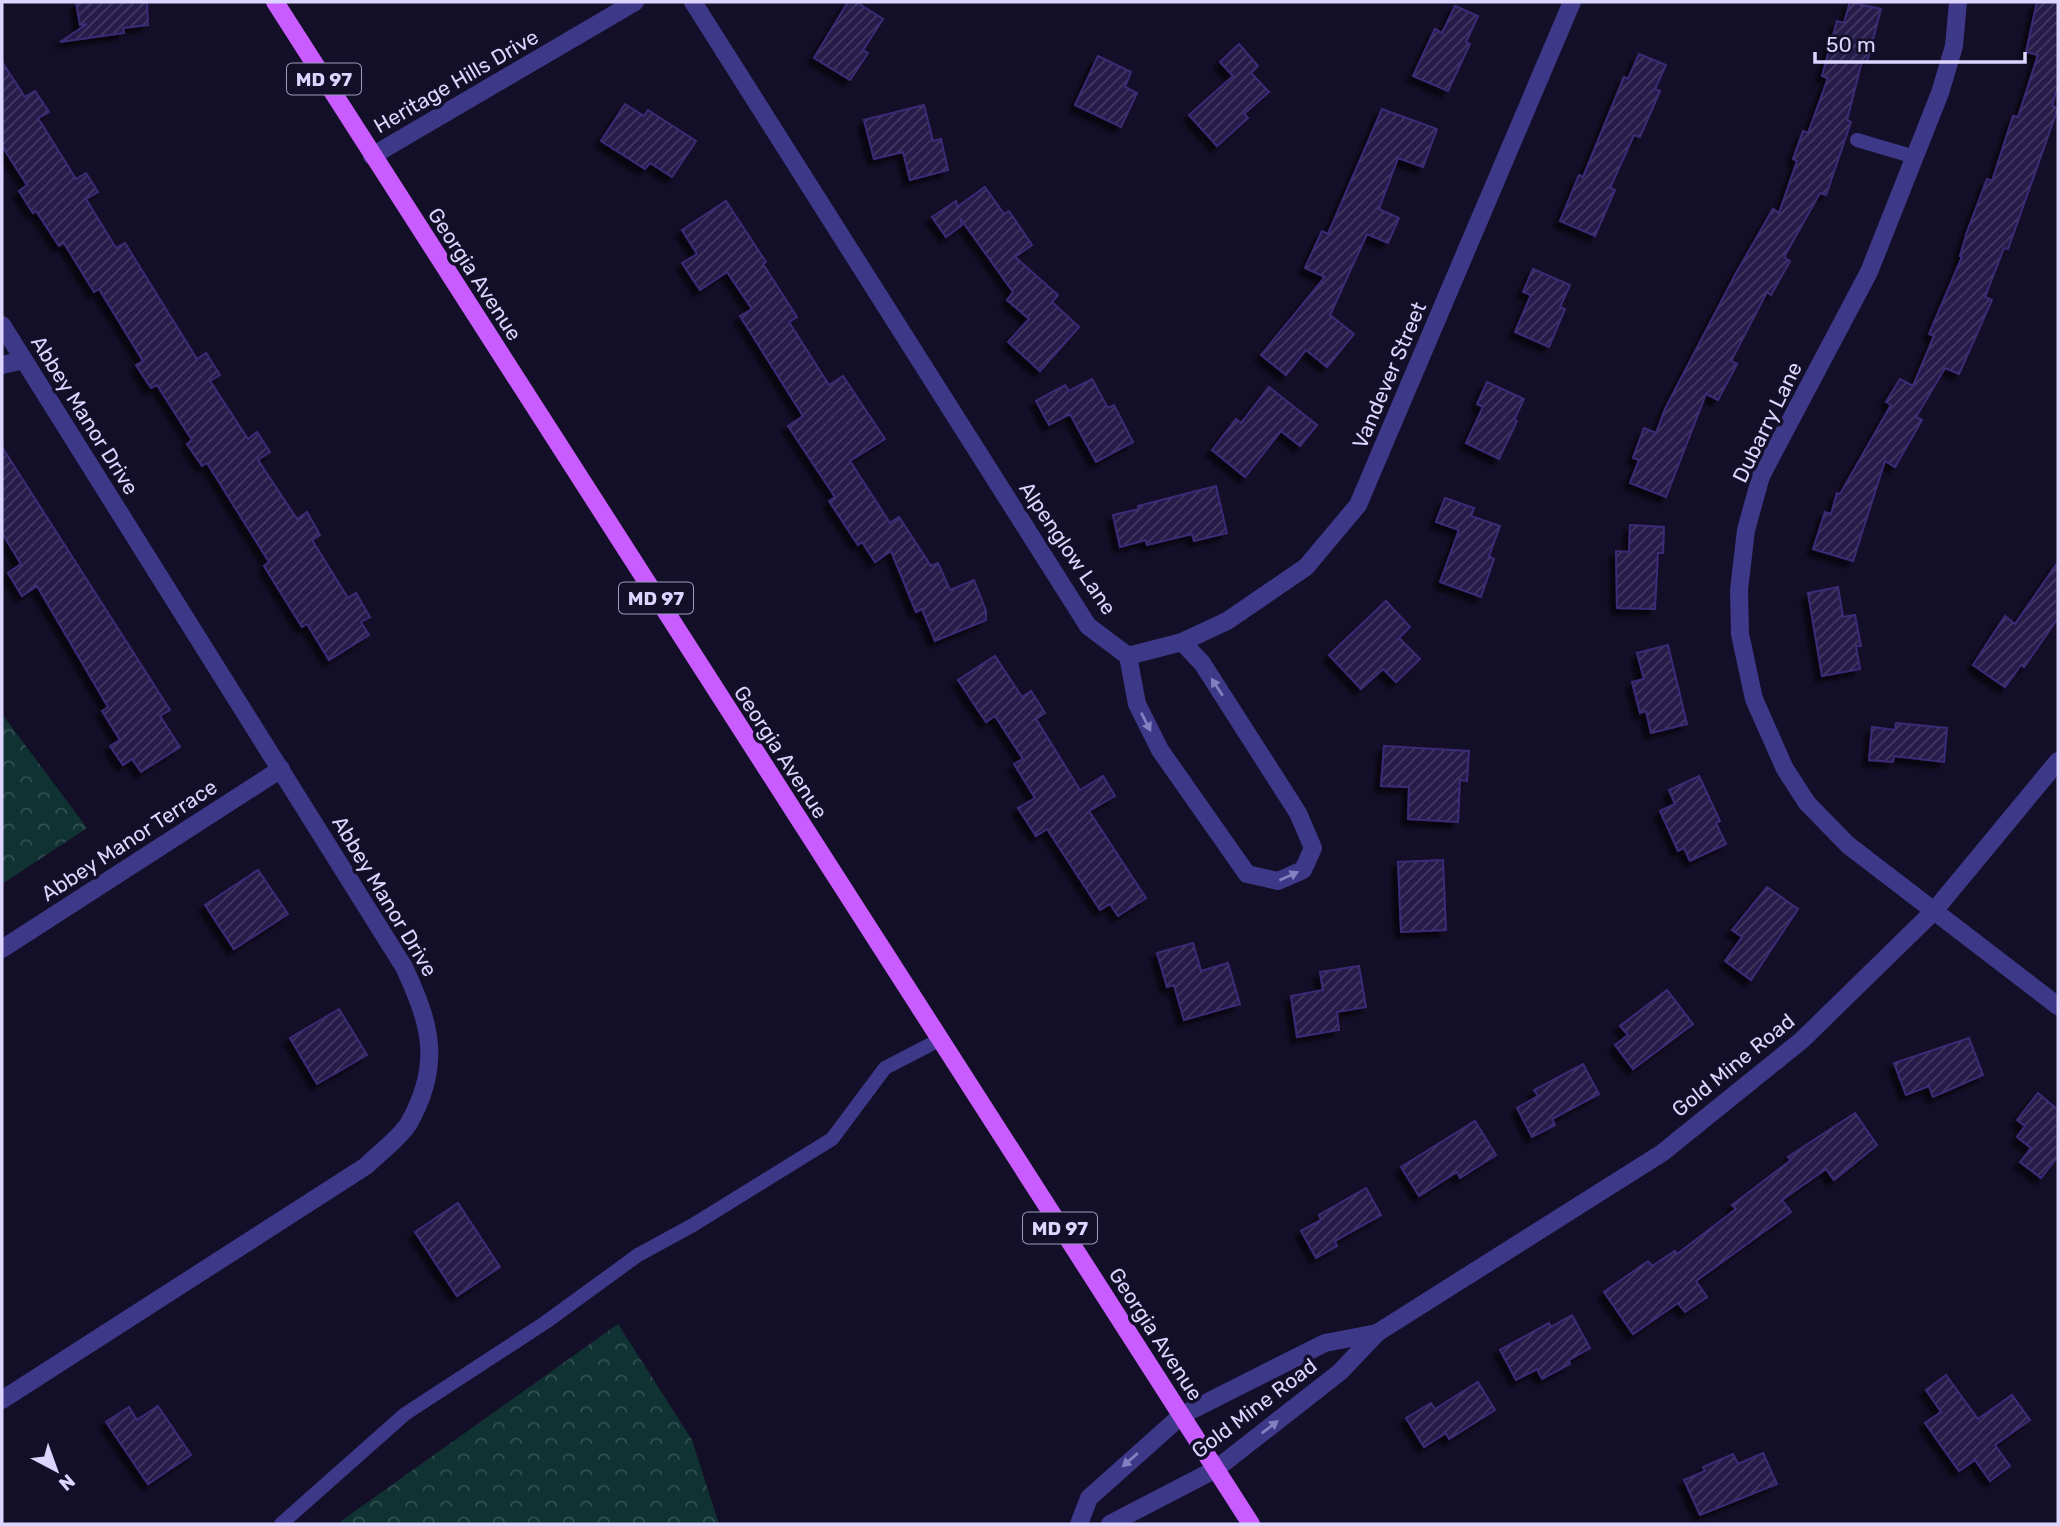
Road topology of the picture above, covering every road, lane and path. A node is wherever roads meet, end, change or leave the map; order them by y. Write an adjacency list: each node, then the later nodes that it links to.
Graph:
1 (275, 2): 7 (main road, Georgia Avenue / MD 97)
2 (635, 2): 7 (street, Heritage Hills Drive)
3 (692, 2): 13 (street, Alpenglow Lane)
4 (1572, 2): 12 (street, Vandever Street)
5 (1958, 2): 8 (street, Dubarry Lane)
6 (1857, 140): 8 (lane)
7 (372, 156): 19 (main road, Georgia Avenue / MD 97)
8 (1915, 157): 16 (street, Dubarry Lane)
9 (2, 325): 10 (street, Abbey Manor Drive)
10 (24, 360): 11 (street); 15 (street, Abbey Manor Drive)
11 (2, 365)
12 (1182, 642): 13 (street, Vandever Street); 13 (street, one-way to 12)
13 (1128, 656)
14 (2058, 761): 16 (street, Gold Mine Road)
15 (281, 769): 17 (street, Abbey Manor Terrace); 21 (street, Abbey Manor Drive)
16 (1934, 911): 18 (street, Dubarry Lane); 20 (street, Gold Mine Road)
17 (2, 949)
18 (2058, 1006)
19 (939, 1040): 22 (main road, Georgia Avenue / MD 97); 24 (lane)
20 (1377, 1333): 22 (street, Gold Mine Road); 23 (street, Gold Mine Road, one-way to 20)
21 (2, 1400)
22 (1182, 1415): 23 (main road, Georgia Avenue / MD 97); 25 (street, Gold Mine Road, one-way to 25)
23 (1216, 1469): 26 (street, Gold Mine Road); 27 (main road, Georgia Avenue / MD 97)
24 (281, 1524)
25 (1079, 1524)
26 (1110, 1524)
27 (1251, 1524)

